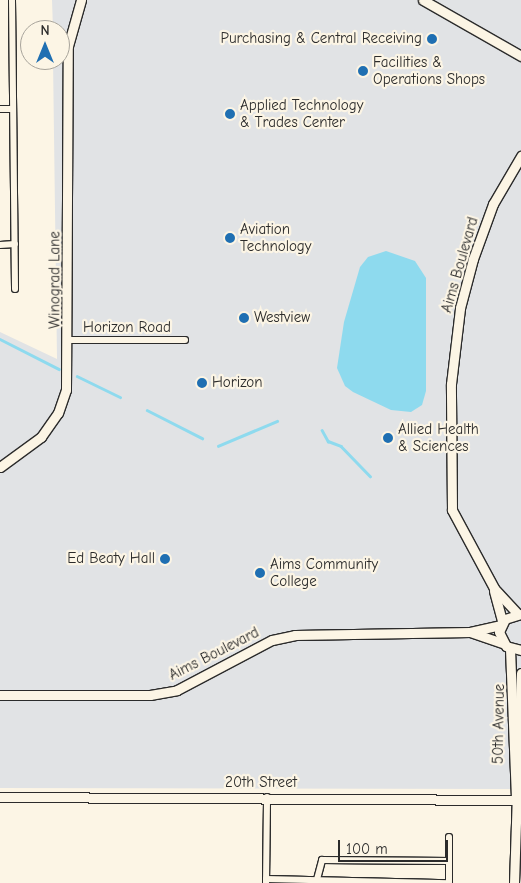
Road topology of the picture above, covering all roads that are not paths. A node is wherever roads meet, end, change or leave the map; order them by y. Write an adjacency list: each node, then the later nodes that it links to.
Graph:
1 (12, 0): 5 (street)
2 (81, 0): 11 (street, Winograd Lane)
3 (423, 0): 4 (street)
4 (521, 56)
5 (14, 108): 6 (street); 9 (street)
6 (0, 109)
7 (521, 156): 14 (street, Aims Boulevard)
8 (0, 244): 9 (street)
9 (15, 244): 10 (street)
10 (15, 289)
11 (69, 340): 12 (street, Horizon Road); 13 (street, Winograd Lane)
12 (185, 340)
13 (0, 467)
14 (494, 588): 15 (street, Aims Boulevard); 16 (street, Aims Boulevard)
15 (519, 613): 16 (street)
16 (502, 623): 17 (street, Aims Boulevard); 18 (street, 50th Avenue)
17 (470, 632): 18 (street, Aims Boulevard); 21 (street, Aims Boulevard)
18 (507, 646): 19 (street, Aims Boulevard); 24 (street, 50th Avenue)
19 (521, 650)
20 (521, 673): 24 (street, 50th Avenue)
21 (0, 695)
22 (267, 796): 23 (street, 20th Street); 24 (street, 20th Street); 27 (street)
23 (0, 797)
24 (519, 800): 30 (street, 50th Avenue)
25 (449, 837): 26 (street)
26 (449, 861): 28 (street); 29 (street)
27 (266, 881): 28 (street)
28 (316, 882): 29 (street)
29 (449, 882)
30 (514, 883)

